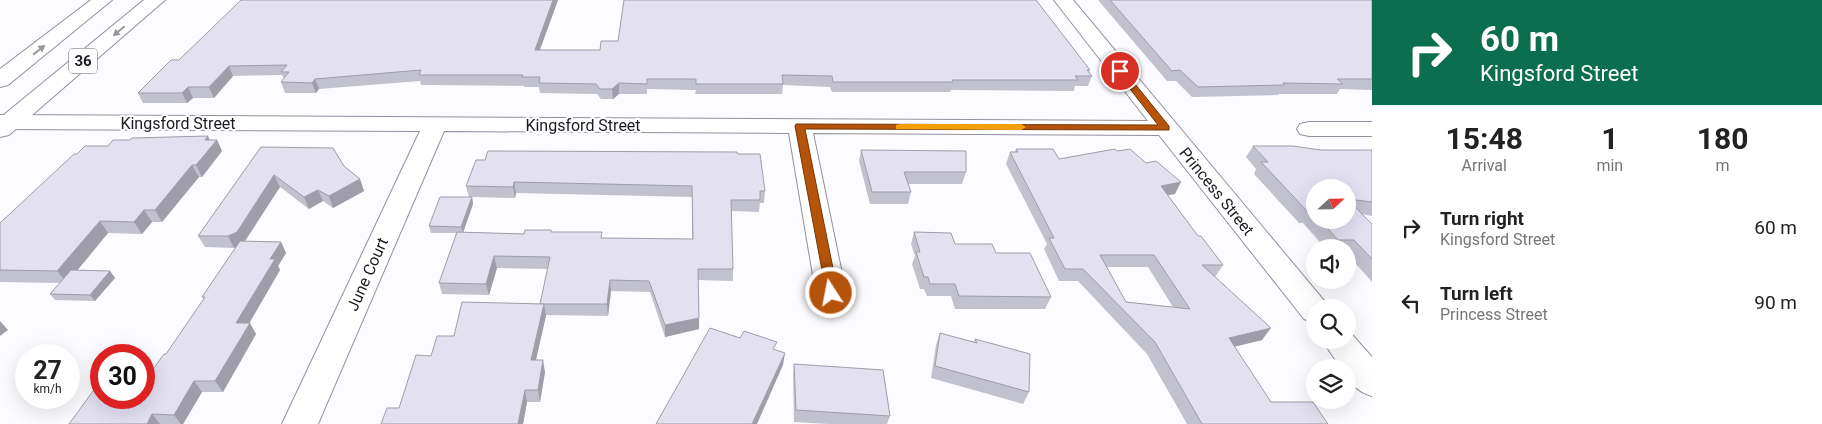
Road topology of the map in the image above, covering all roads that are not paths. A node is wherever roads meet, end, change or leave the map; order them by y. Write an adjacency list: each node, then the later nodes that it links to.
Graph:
1 (103, 0): 4 (street, 36, one-way to 1)
2 (156, 0): 6 (street, 36, one-way to 6)
3 (1063, 0): 8 (street, Princess Street)
4 (0, 80)
5 (435, 124): 6 (street, Kingsford Street); 7 (street, Kingsford Street); 15 (street, June Court)
6 (3, 125)
7 (800, 126): 8 (street, Kingsford Street); 11 (street)
8 (1166, 128): 12 (street, Princess Street)
9 (1309, 129): 10 (street)
10 (1372, 130)
11 (831, 293)
12 (1306, 300)
13 (1345, 349): 14 (street)
14 (1372, 382)
15 (300, 424)

